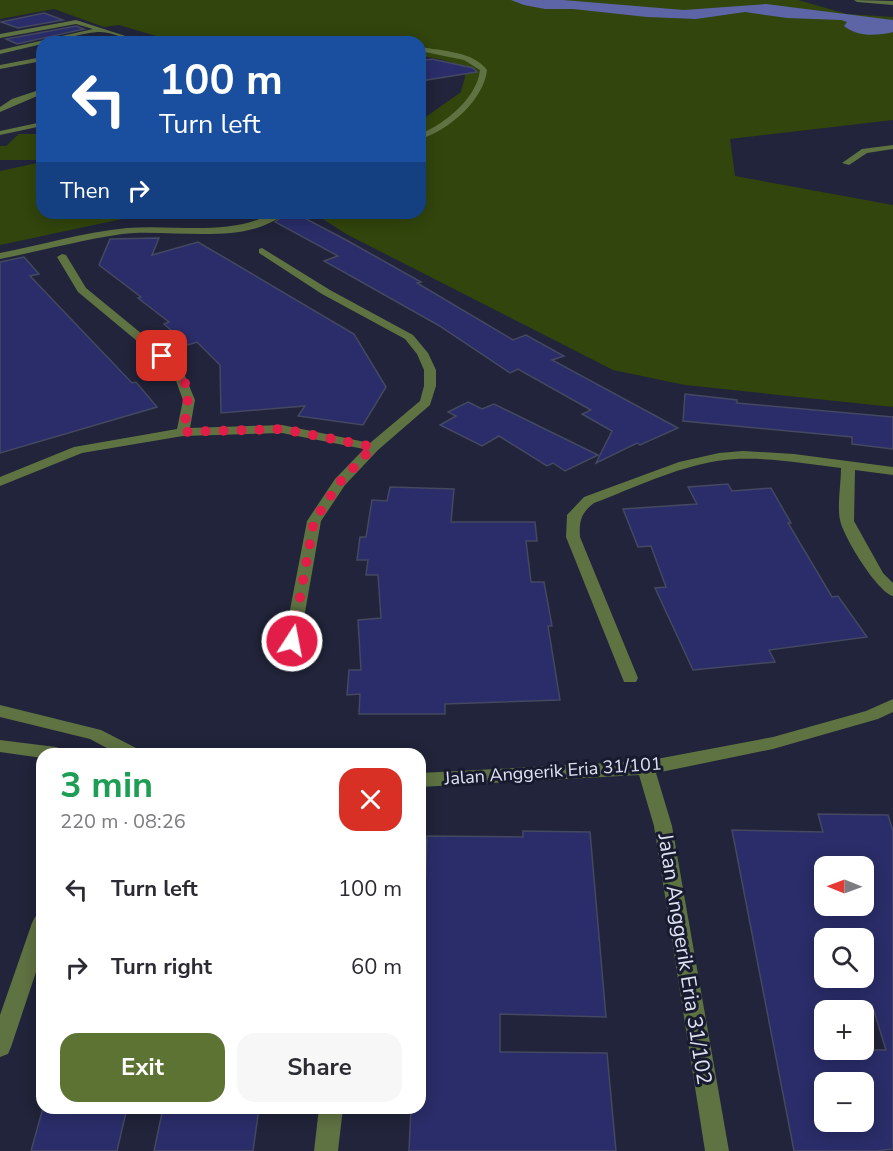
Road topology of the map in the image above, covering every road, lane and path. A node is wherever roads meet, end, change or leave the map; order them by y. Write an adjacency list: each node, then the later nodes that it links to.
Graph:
1 (857, 0): 2 (street)
2 (893, 3)
3 (103, 29): 4 (street); 5 (street); 6 (street)
4 (0, 36)
5 (71, 36)
6 (124, 36)
7 (36, 43): 9 (street)
8 (426, 50): 18 (street)
9 (0, 51)
10 (36, 61): 11 (street)
11 (0, 68)
12 (36, 93): 13 (street)
13 (0, 110)
14 (36, 125): 16 (street)
15 (0, 127): 16 (street)
16 (9, 130): 17 (street)
17 (0, 133)
18 (426, 134)
19 (893, 147): 20 (street)
20 (846, 163)
21 (270, 219): 23 (street)
22 (262, 251): 26 (street)
23 (0, 256)
24 (62, 257): 25 (street)
25 (183, 432): 26 (street); 29 (street)
26 (373, 447): 31 (street)
27 (848, 466): 28 (street); 30 (street); 32 (street)
28 (893, 471)
29 (0, 482)
30 (893, 591)
31 (292, 641)
32 (630, 678)
33 (893, 705): 38 (street, Jalan Anggerik Eria 31/101)
34 (0, 711): 36 (street)
35 (0, 746): 37 (street)
36 (121, 748)
37 (36, 751)
38 (646, 768): 39 (street, Jalan Anggerik Eria 31/101); 44 (street, Jalan Anggerik Eria 31/102)
39 (426, 780)
40 (36, 942): 41 (street)
41 (0, 1047)
42 (330, 1114): 43 (street)
43 (326, 1151)
44 (717, 1151)

